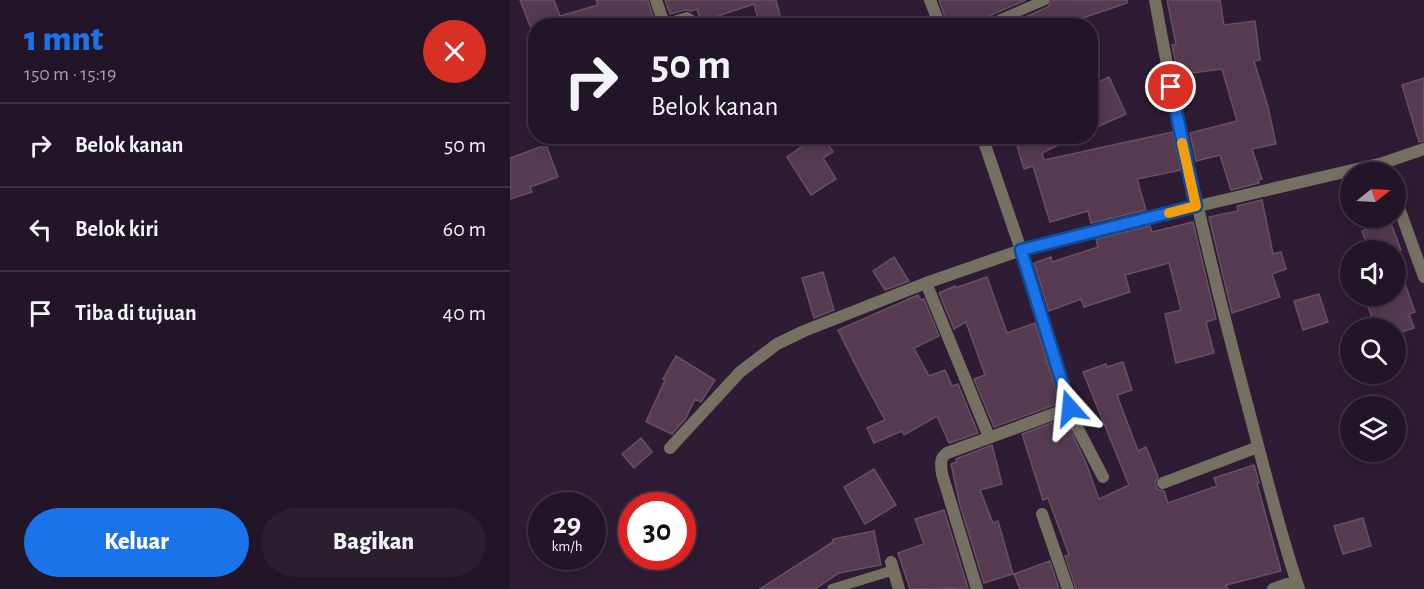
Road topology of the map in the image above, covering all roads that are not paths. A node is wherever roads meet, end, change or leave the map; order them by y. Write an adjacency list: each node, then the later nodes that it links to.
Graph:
1 (656, 0): 5 (street)
2 (930, 0): 6 (street)
3 (1045, 0): 7 (lane)
4 (1155, 0): 12 (street)
5 (660, 18)
6 (937, 18)
7 (1003, 18)
8 (985, 144): 14 (street)
9 (1424, 149): 10 (street)
10 (1397, 162)
11 (1340, 177): 12 (street)
12 (1196, 206): 14 (street); 19 (street)
13 (1406, 227): 15 (street)
14 (1021, 250): 16 (street); 17 (street)
15 (1424, 277)
16 (926, 282): 18 (street); 20 (street)
17 (1070, 408): 18 (street); 21 (street)
18 (989, 437): 28 (street)
19 (1258, 447): 22 (street); 25 (street)
20 (670, 448)
21 (1103, 477)
22 (1163, 483)
23 (1042, 514): 29 (street)
24 (892, 566): 26 (lane); 27 (street)
25 (1297, 585): 30 (street)
26 (832, 589)
27 (899, 589)
28 (977, 589)
29 (1068, 589)
30 (1273, 589)

